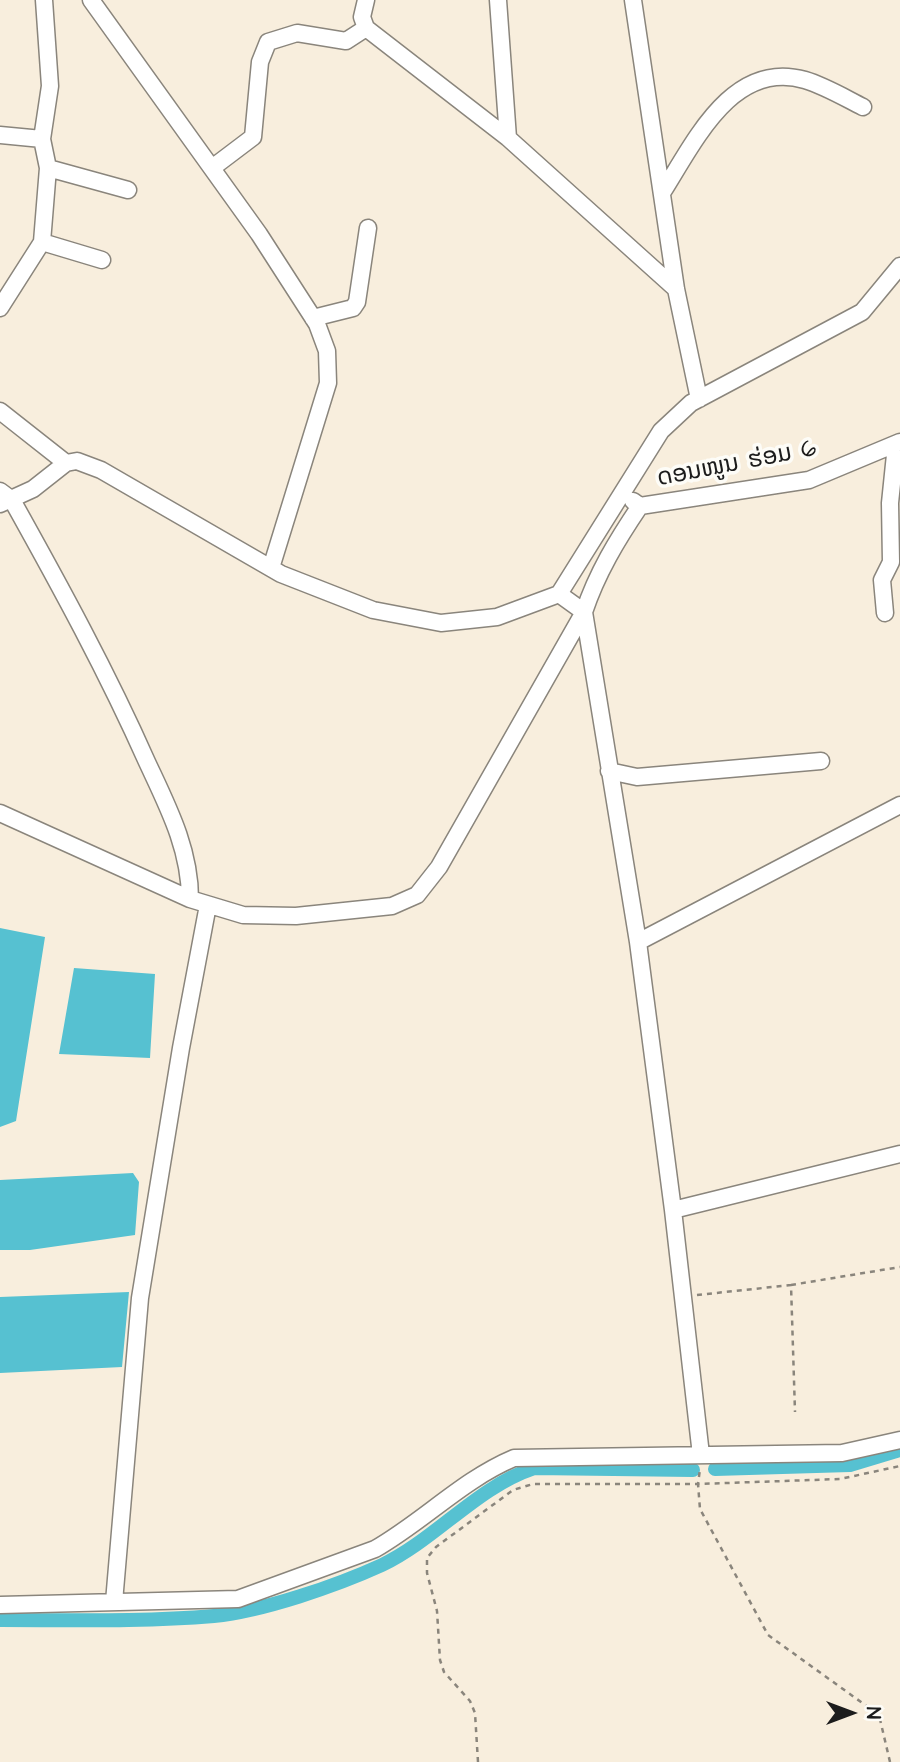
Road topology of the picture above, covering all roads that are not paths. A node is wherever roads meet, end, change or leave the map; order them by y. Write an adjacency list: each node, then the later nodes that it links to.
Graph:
1 (44, 0): 10 (street)
2 (91, 0): 12 (street)
3 (366, 0): 6 (street)
4 (498, 0): 9 (street)
5 (633, 0): 14 (street)
6 (366, 27): 9 (street); 12 (street)
7 (863, 107): 14 (street)
8 (0, 135): 10 (street)
9 (508, 138): 19 (street)
10 (42, 139): 11 (street)
11 (48, 168): 13 (street); 16 (street)
12 (212, 168): 21 (street)
13 (128, 190)
14 (662, 193): 19 (street)
15 (368, 229): 21 (street)
16 (42, 242): 17 (street); 20 (street)
17 (102, 260)
18 (900, 266): 22 (street)
19 (676, 289): 22 (street)
20 (0, 308)
21 (313, 318): 29 (street)
22 (699, 399): 26 (street)
23 (0, 411): 25 (street)
24 (898, 443): 28 (street, ດອນໜູນ ຮ່ອມ 6); 32 (street)
25 (66, 463): 27 (street); 29 (street)
26 (622, 494): 28 (street, ດອນໜູນ ຮ່ອມ 6); 30 (street)
27 (4, 498): 37 (street)
28 (640, 506): 31 (street)
29 (271, 568): 30 (street)
30 (559, 594): 31 (street)
31 (584, 612): 34 (street); 38 (street)
32 (885, 613)
33 (821, 761): 34 (street)
34 (609, 771): 39 (street)
35 (900, 805): 39 (street)
36 (0, 813): 37 (street)
37 (191, 899): 38 (street)
38 (208, 905): 44 (street)
39 (638, 942): 41 (street)
40 (900, 1154): 41 (street)
41 (673, 1210): 43 (street)
42 (900, 1440): 43 (street)
43 (701, 1455): 44 (street)
44 (114, 1602): 45 (street)
45 (0, 1605)

